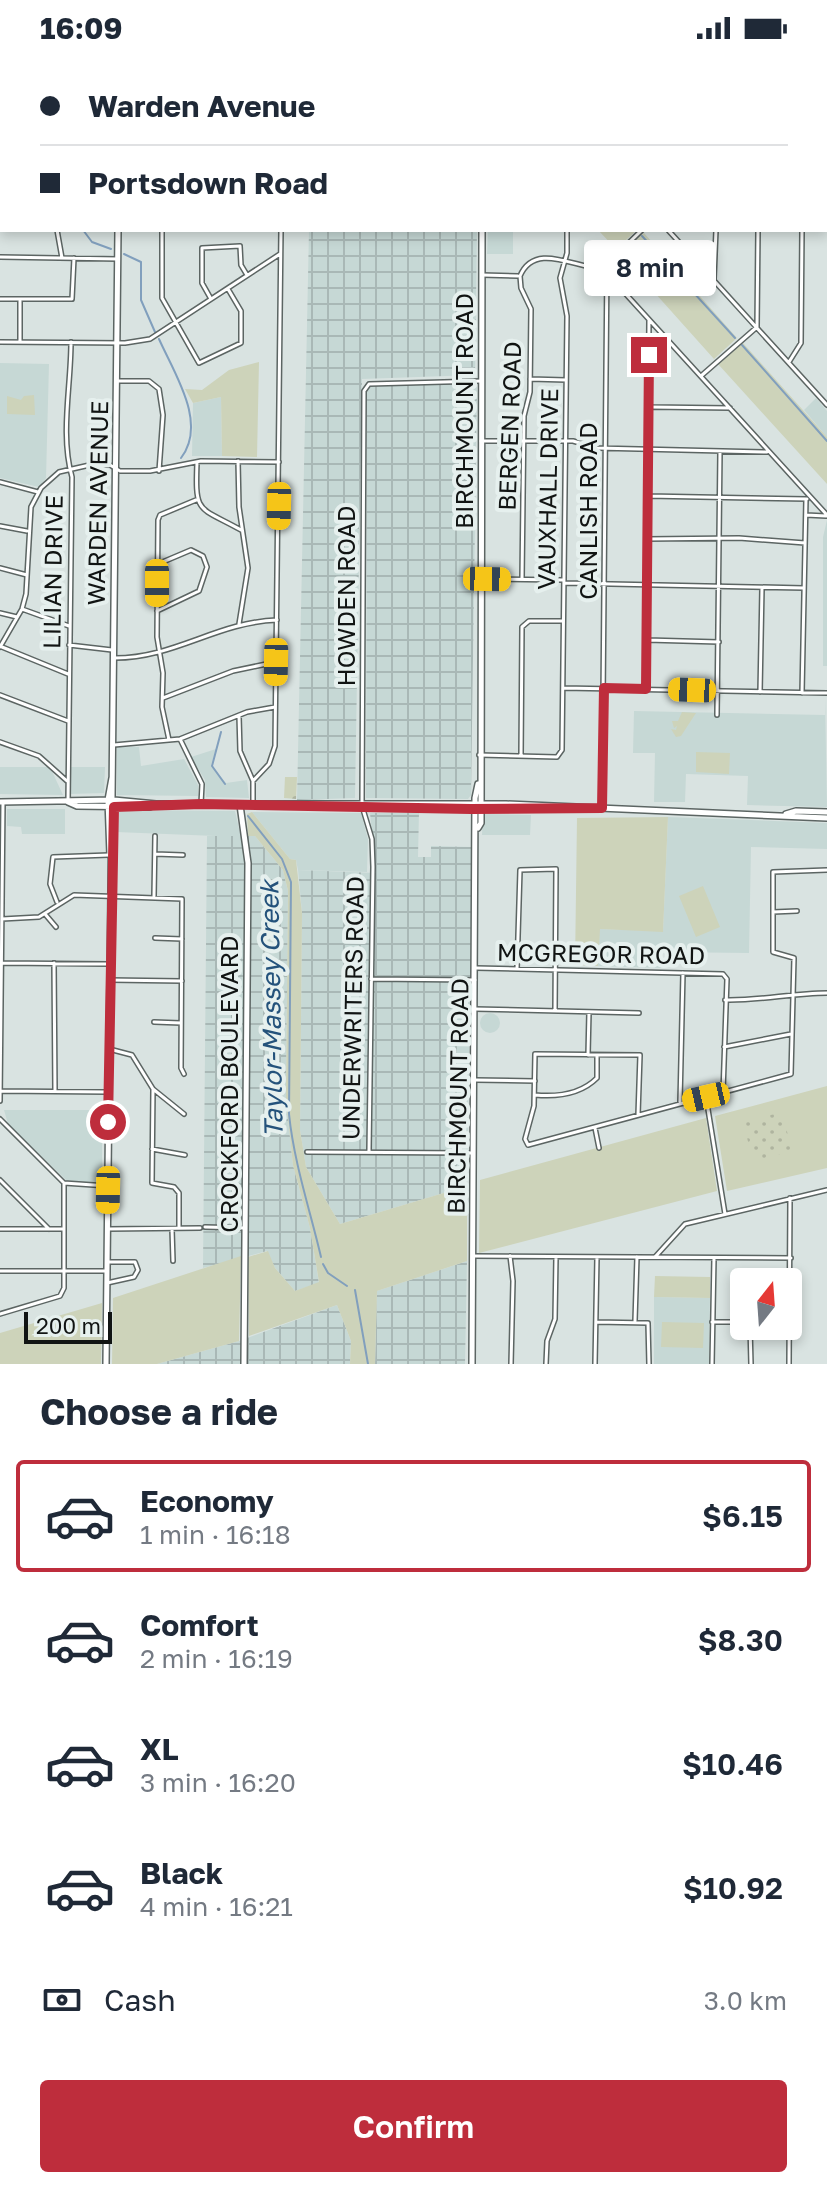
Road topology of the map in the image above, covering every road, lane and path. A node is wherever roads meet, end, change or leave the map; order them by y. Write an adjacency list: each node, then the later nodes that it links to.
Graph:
1 (57, 232): 14 (street)
2 (118, 232): 16 (main road, WARDEN AVENUE)
3 (162, 232): 28 (street)
4 (281, 232): 12 (street)
5 (482, 232): 20 (main road, BIRCHMOUNT ROAD)
6 (567, 232): 17 (street, VAUXHALL DRIVE)
7 (640, 232): 18 (street)
8 (670, 232): 22 (street)
9 (716, 232): 22 (street)
10 (758, 232): 29 (street)
11 (802, 232): 34 (street)
12 (280, 254): 19 (street); 52 (street)
13 (0, 257): 14 (street)
14 (62, 258): 15 (street)
15 (74, 258): 16 (street); 26 (street)
16 (118, 259): 33 (main road, WARDEN AVENUE)
17 (565, 260): 18 (street); 21 (street); 37 (street, VAUXHALL DRIVE)
18 (608, 273): 27 (street); 46 (street, CANLISH ROAD)
19 (247, 275): 23 (street); 25 (street)
20 (482, 275): 21 (street); 39 (main road, BIRCHMOUNT ROAD)
21 (520, 276): 36 (street, BERGEN ROAD)
22 (714, 279): 29 (street)
23 (228, 289): 25 (street); 28 (street)
24 (0, 299): 26 (street)
25 (211, 299): 28 (street)
26 (20, 300): 31 (street)
27 (649, 320): 35 (street); 41 (street)
28 (176, 323): 33 (street)
29 (757, 327): 34 (street); 35 (street)
30 (0, 342): 31 (street)
31 (20, 342): 32 (street)
32 (71, 342): 33 (street); 53 (street, LILIAN DRIVE)
33 (117, 343): 38 (main road, WARDEN AVENUE)
34 (789, 362): 40 (street)
35 (701, 376): 42 (street)
36 (530, 379): 37 (street); 44 (street, BERGEN ROAD)
37 (566, 380): 45 (street, VAUXHALL DRIVE)
38 (117, 381): 54 (main road, WARDEN AVENUE); 55 (street)
39 (481, 381): 43 (main road, BIRCHMOUNT ROAD); 125 (street, HOWDEN ROAD)
40 (827, 405)
41 (648, 407): 42 (street); 47 (street)
42 (730, 408): 49 (street)
43 (481, 441): 44 (street); 73 (main road, BIRCHMOUNT ROAD)
44 (523, 441): 45 (street); 74 (street, BERGEN ROAD)
45 (564, 441): 46 (street); 75 (street, VAUXHALL DRIVE)
46 (606, 449): 47 (street); 76 (street, CANLISH ROAD)
47 (648, 449): 48 (street); 58 (street)
48 (720, 451): 49 (street); 59 (street)
49 (770, 452): 60 (street)
50 (238, 461): 51 (street); 52 (street); 65 (street)
51 (197, 462): 55 (street); 61 (street)
52 (279, 462): 85 (street)
53 (69, 468): 54 (street); 57 (street); 88 (street, LILIAN DRIVE)
54 (115, 468): 55 (street); 93 (main road, WARDEN AVENUE)
55 (159, 471)
56 (0, 482): 57 (street)
57 (38, 492): 66 (street)
58 (648, 496): 59 (street); 67 (street)
59 (719, 497): 60 (street); 68 (street)
60 (808, 497): 62 (street); 63 (street)
61 (196, 500): 65 (street); 70 (street)
62 (806, 515): 63 (street); 69 (street)
63 (827, 515)
64 (0, 526): 66 (street)
65 (241, 530): 87 (street)
66 (27, 531): 72 (street)
67 (647, 539): 68 (street); 77 (street)
68 (718, 540): 69 (street); 78 (street)
69 (805, 543): 80 (street)
70 (158, 564): 82 (street); 82 (street)
71 (0, 568): 72 (street)
72 (27, 575): 81 (street)
73 (480, 579): 74 (street); 115 (main road, BIRCHMOUNT ROAD)
74 (522, 579): 75 (street)
75 (563, 582): 76 (street); 86 (street, VAUXHALL DRIVE)
76 (605, 584): 77 (street); 99 (street, CANLISH ROAD)
77 (647, 585): 78 (street); 89 (street)
78 (720, 587): 79 (street); 90 (street)
79 (762, 588): 80 (street); 102 (street)
80 (804, 588): 103 (street)
81 (22, 609): 84 (street); 88 (street)
82 (157, 611): 94 (street)
83 (0, 613): 84 (street)
84 (17, 617): 92 (street)
85 (277, 620): 87 (street); 96 (street)
86 (563, 621): 98 (street, VAUXHALL DRIVE); 116 (street)
87 (239, 624): 94 (street)
88 (69, 626): 91 (street, LILIAN DRIVE)
89 (647, 640): 90 (street); 100 (street)
90 (719, 642): 101 (street)
91 (69, 645): 93 (street); 97 (street, LILIAN DRIVE)
92 (0, 647): 97 (street)
93 (112, 650): 95 (main road, WARDEN AVENUE)
94 (160, 654): 95 (street); 106 (street)
95 (112, 658): 114 (main road, WARDEN AVENUE)
96 (276, 662): 106 (street); 107 (street)
97 (68, 674): 110 (street, LILIAN DRIVE)
98 (563, 688): 99 (street); 116 (street, VAUXHALL DRIVE)
99 (604, 688): 100 (street); 127 (street, CANLISH ROAD)
100 (646, 689): 101 (street)
101 (717, 691): 102 (street); 108 (street)
102 (760, 692): 103 (street)
103 (802, 693): 104 (street)
104 (827, 693)
105 (0, 695): 110 (street)
106 (163, 698): 112 (street)
107 (275, 707): 109 (street); 118 (street)
108 (717, 715)
109 (239, 716): 111 (street); 118 (street)
110 (68, 721): 117 (street, LILIAN DRIVE)
111 (180, 739): 112 (street); 122 (street)
112 (169, 740): 114 (street)
113 (0, 742): 117 (street)
114 (111, 745): 121 (main road, WARDEN AVENUE)
115 (479, 755): 116 (street); 126 (main road, BIRCHMOUNT ROAD)
116 (521, 756)
117 (67, 781): 120 (street, LILIAN DRIVE)
118 (253, 781): 124 (street)
119 (1, 802): 120 (main road); 132 (street)
120 (68, 802): 121 (main road)
121 (111, 803): 122 (main road); 134 (main road, WARDEN AVENUE)
122 (201, 804): 123 (main road)
123 (240, 805): 124 (main road); 203 (main road, CROCKFORD BOULEVARD)
124 (253, 806): 125 (main road)
125 (362, 806): 126 (main road); 154 (street, UNDERWRITERS ROAD)
126 (478, 807): 127 (main road); 150 (main road, BIRCHMOUNT ROAD)
127 (602, 808): 129 (main road)
128 (827, 812): 129 (main road)
129 (786, 814): 130 (main road)
130 (827, 818)
131 (155, 836): 133 (street)
132 (1, 852): 143 (street)
133 (155, 854): 135 (street); 138 (street)
134 (111, 855): 137 (main road, WARDEN AVENUE); 139 (street)
135 (183, 855)
136 (827, 870): 141 (street)
137 (110, 896): 138 (street); 139 (street); 149 (main road, WARDEN AVENUE)
138 (154, 896): 146 (street)
139 (57, 902): 142 (street)
140 (797, 911): 141 (street)
141 (773, 912): 159 (street)
142 (45, 914): 143 (street); 144 (street)
143 (2, 919): 147 (street)
144 (56, 927)
145 (155, 938): 146 (street)
146 (182, 939): 157 (street)
147 (1, 963): 148 (street); 176 (street)
148 (54, 963): 149 (street); 177 (street)
149 (109, 964): 155 (main road, WARDEN AVENUE)
150 (476, 968): 151 (street, MCGREGOR ROAD); 156 (main road, BIRCHMOUNT ROAD)
151 (517, 969): 152 (street, MCGREGOR ROAD); 152 (street)
152 (555, 970): 153 (street, MCGREGOR ROAD); 162 (street)
153 (683, 973): 160 (street, MCGREGOR ROAD); 183 (street)
154 (371, 979): 156 (street); 190 (street, UNDERWRITERS ROAD)
155 (109, 980): 157 (street); 169 (main road, WARDEN AVENUE)
156 (476, 980): 161 (main road, BIRCHMOUNT ROAD)
157 (182, 981): 166 (street)
158 (827, 993): 159 (street)
159 (793, 994): 160 (street); 167 (street)
160 (725, 1000): 168 (street)
161 (475, 1009): 162 (street); 173 (main road, BIRCHMOUNT ROAD)
162 (555, 1011): 163 (street)
163 (589, 1012): 164 (street); 170 (street)
164 (639, 1013)
165 (154, 1022): 166 (street)
166 (181, 1023): 172 (street)
167 (792, 1034): 168 (street); 179 (street)
168 (724, 1047): 179 (street)
169 (109, 1049): 175 (street); 178 (main road, WARDEN AVENUE)
170 (588, 1055): 171 (street); 174 (street)
171 (597, 1055): 180 (street); 185 (street)
172 (184, 1074)
173 (475, 1080): 174 (street); 192 (main road, BIRCHMOUNT ROAD)
174 (535, 1081): 180 (street)
175 (153, 1089): 184 (street); 189 (street)
176 (0, 1091): 177 (street); 182 (street)
177 (55, 1091): 178 (street)
178 (108, 1092): 196 (main road, WARDEN AVENUE)
179 (723, 1092): 181 (street)
180 (535, 1095): 187 (street)
181 (706, 1097): 183 (street); 199 (street)
182 (0, 1101)
183 (680, 1103): 185 (street)
184 (184, 1114)
185 (638, 1115): 187 (street)
186 (0, 1119): 195 (street)
187 (594, 1127): 188 (street)
188 (599, 1148)
189 (152, 1149): 193 (street); 201 (street)
190 (369, 1151): 191 (street, UNDERWRITERS ROAD); 192 (street)
191 (307, 1152)
192 (474, 1153): 209 (main road, BIRCHMOUNT ROAD)
193 (185, 1155)
194 (0, 1180): 205 (street)
195 (64, 1183): 196 (street); 206 (street)
196 (108, 1186): 207 (main road, WARDEN AVENUE)
197 (827, 1190): 198 (street)
198 (790, 1198): 199 (street); 216 (street)
199 (725, 1214): 214 (street)
200 (205, 1227): 203 (street)
201 (179, 1228): 202 (street); 208 (street)
202 (200, 1228)
203 (245, 1228): 230 (main road, CROCKFORD BOULEVARD)
204 (0, 1229): 205 (street)
205 (49, 1229): 206 (street)
206 (63, 1229): 220 (street)
207 (108, 1229): 208 (street); 218 (main road, WARDEN AVENUE)
208 (172, 1229): 217 (street)
209 (473, 1256): 210 (street); 231 (main road, BIRCHMOUNT ROAD)
210 (510, 1256): 211 (street); 232 (street)
211 (556, 1257): 212 (street); 233 (street)
212 (597, 1257): 213 (street); 225 (street)
213 (637, 1257): 214 (street); 224 (street)
214 (655, 1257): 215 (street)
215 (714, 1258): 216 (street); 226 (street)
216 (791, 1258): 238 (street)
217 (173, 1261)
218 (107, 1262): 221 (main road, WARDEN AVENUE); 222 (street)
219 (0, 1271): 220 (street)
220 (64, 1271): 221 (street); 223 (street)
221 (107, 1271): 222 (main road, WARDEN AVENUE)
222 (107, 1283): 229 (main road, WARDEN AVENUE)
223 (0, 1314)
224 (635, 1321): 225 (street); 235 (street)
225 (596, 1322): 234 (street)
226 (712, 1322): 227 (street); 236 (street)
227 (730, 1322)
228 (750, 1340): 237 (street)
229 (106, 1364)
230 (244, 1364)
231 (472, 1364)
232 (511, 1364)
233 (546, 1364)
234 (595, 1364)
235 (649, 1364)
236 (712, 1364)
237 (751, 1364)
238 (789, 1364)

